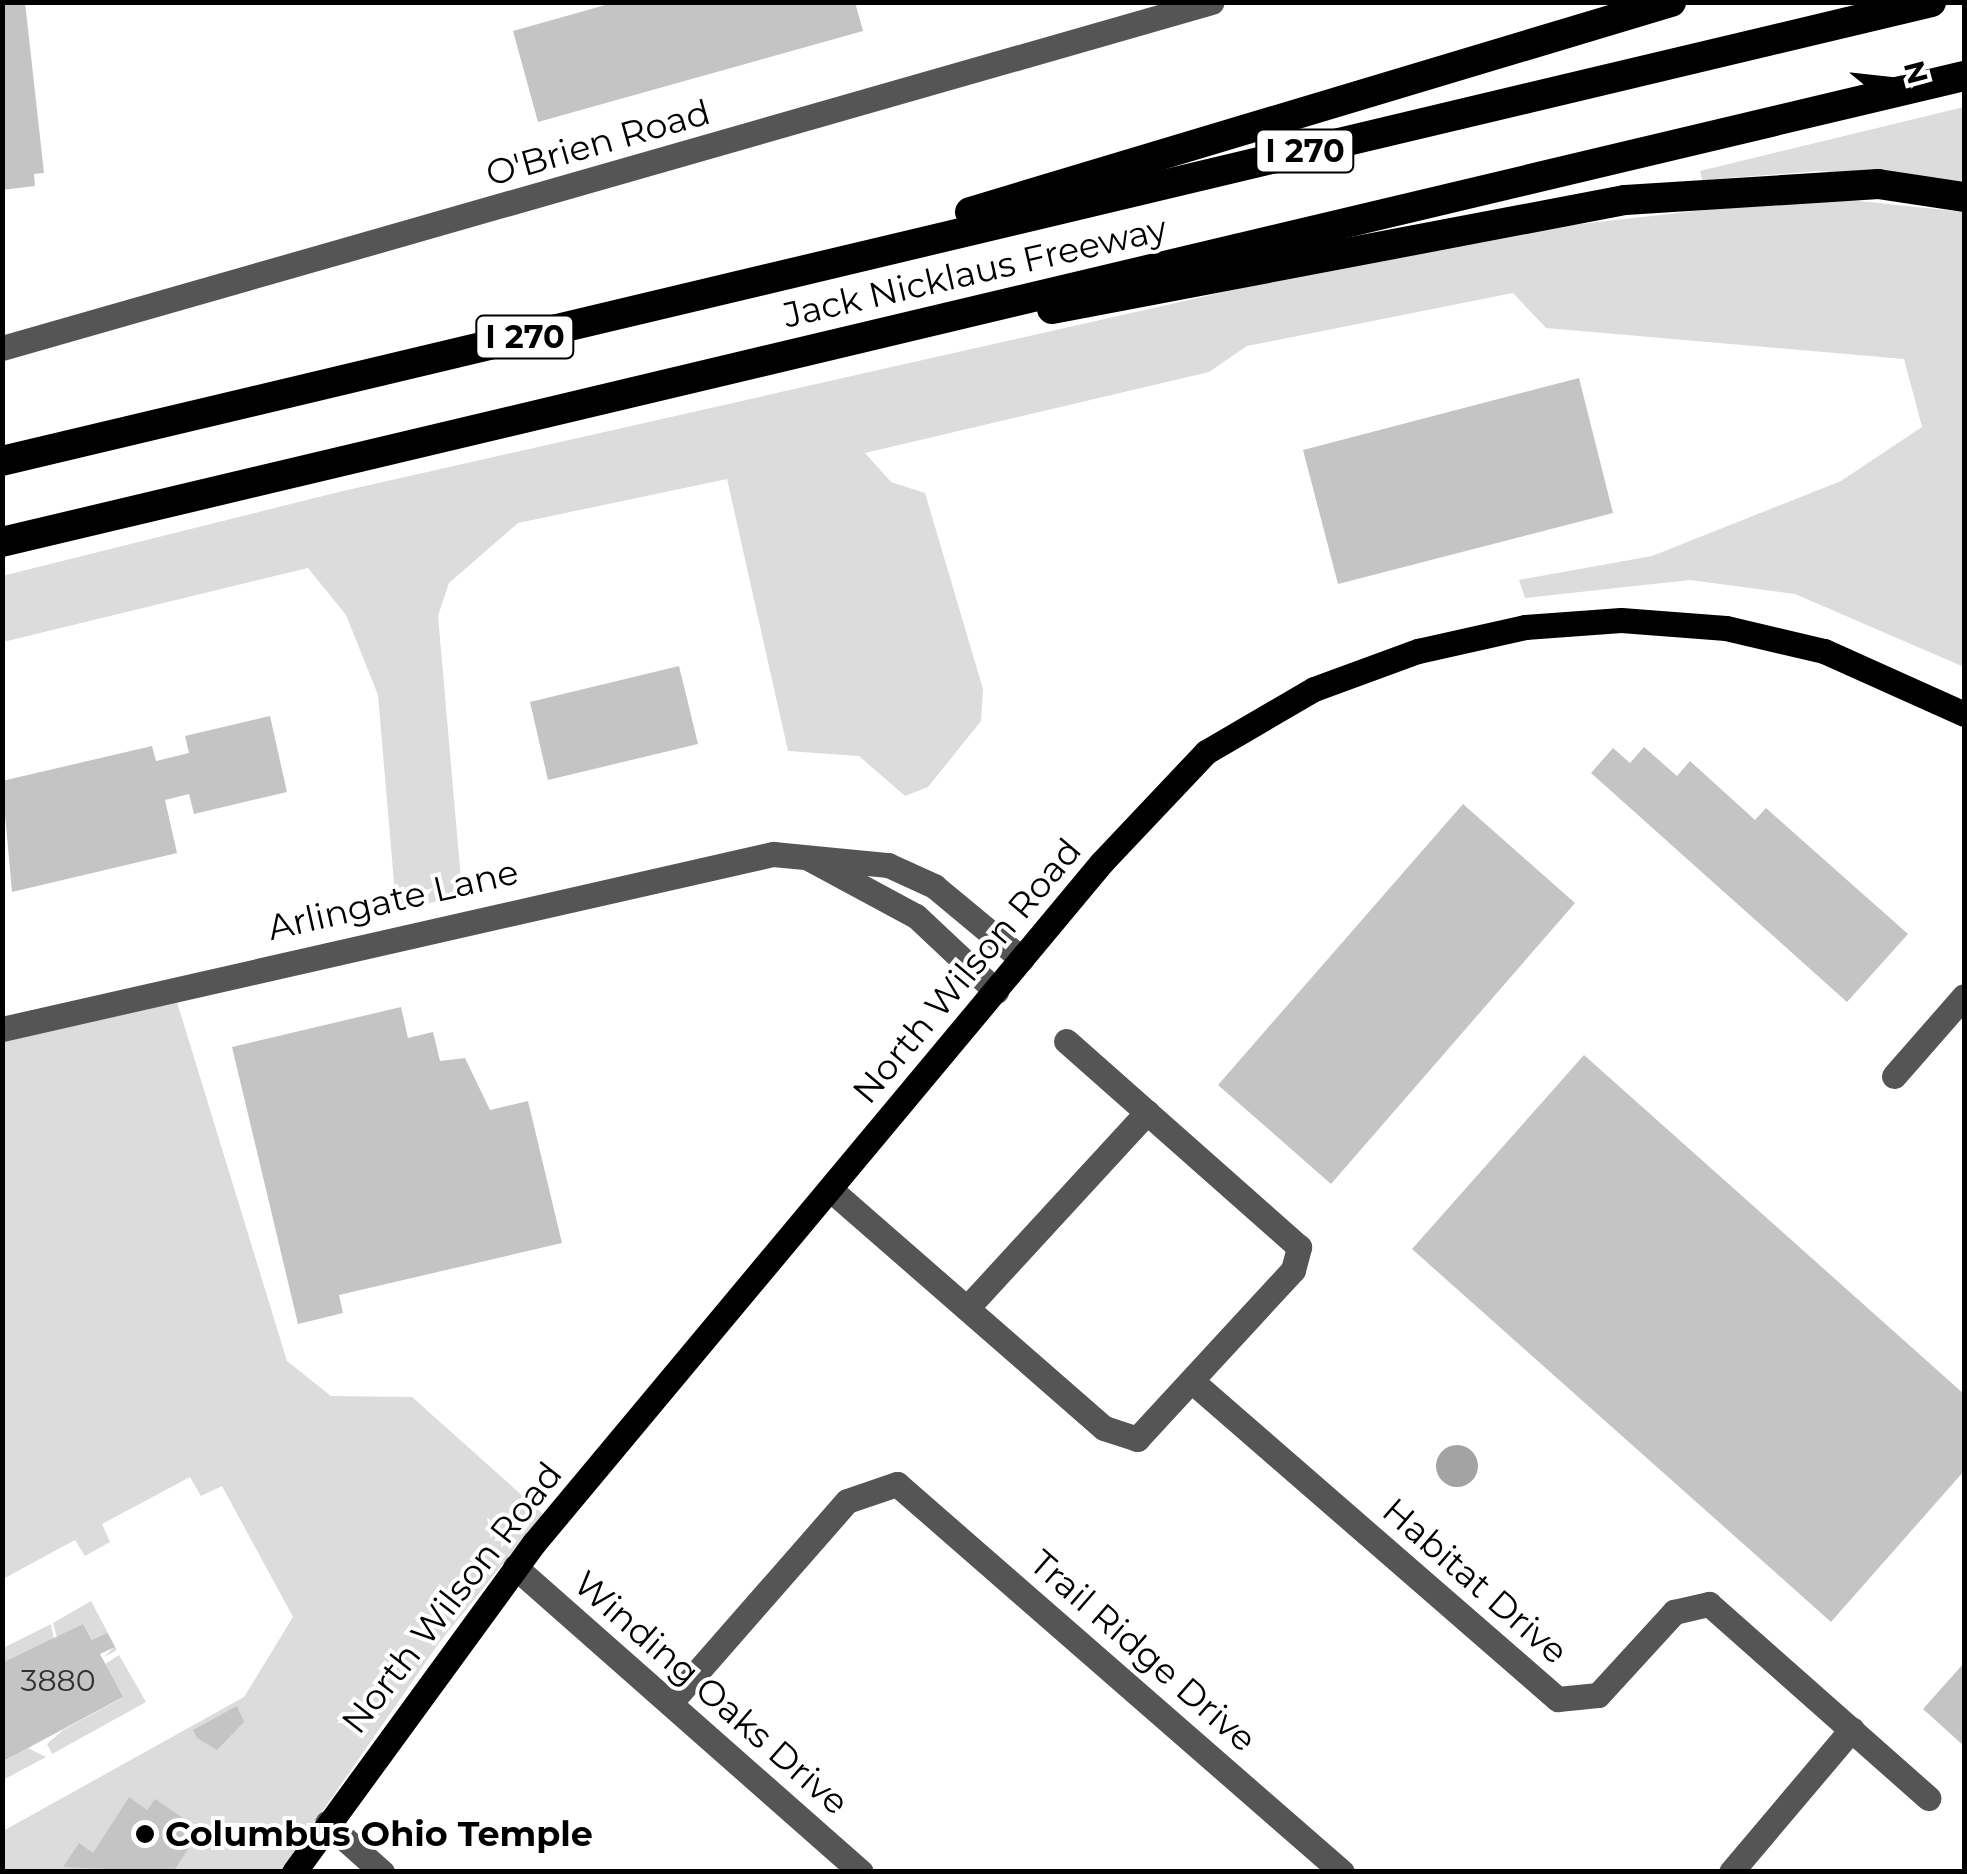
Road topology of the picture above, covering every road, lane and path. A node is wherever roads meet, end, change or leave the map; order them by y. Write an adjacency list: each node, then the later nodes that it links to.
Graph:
1 (1212, 2): 8 (street, O'Brien Road)
2 (1672, 2): 6 (highway)
3 (1931, 2): 6 (highway, Jack Nicklaus Freeway / I 270)
4 (1964, 76): 7 (highway, Jack Nicklaus Freeway / I 270)
5 (1964, 197): 7 (highway)
6 (680, 300): 9 (highway, Jack Nicklaus Freeway / I 270)
7 (930, 321): 10 (highway, Jack Nicklaus Freeway / I 270)
8 (2, 348)
9 (2, 460)
10 (2, 542)
11 (1964, 714): 13 (main road, North Wilson Road)
12 (801, 854): 13 (street, Arlingate Lane); 14 (street); 16 (street, Arlingate Lane)
13 (1022, 959): 14 (main road, North Wilson Road)
14 (996, 991): 20 (main road, North Wilson Road)
15 (1964, 996): 18 (street)
16 (2, 1029)
17 (1066, 1041): 19 (street)
18 (1894, 1076)
19 (1147, 1112): 21 (street); 22 (street)
20 (831, 1190): 21 (street); 23 (main road, North Wilson Road)
21 (967, 1308): 22 (street)
22 (1194, 1383): 25 (street, Habitat Drive)
23 (515, 1566): 24 (street, Winding Oaks Drive); 27 (main road, North Wilson Road)
24 (672, 1702): 30 (street, Winding Oaks Drive); 31 (street, Trail Ridge Drive)
25 (1852, 1728): 26 (street, Habitat Drive); 32 (street)
26 (1928, 1798)
27 (326, 1823): 28 (main road, North Wilson Road); 29 (street)
28 (294, 1872)
29 (382, 1872)
30 (861, 1872)
31 (1342, 1872)
32 (1732, 1872)

